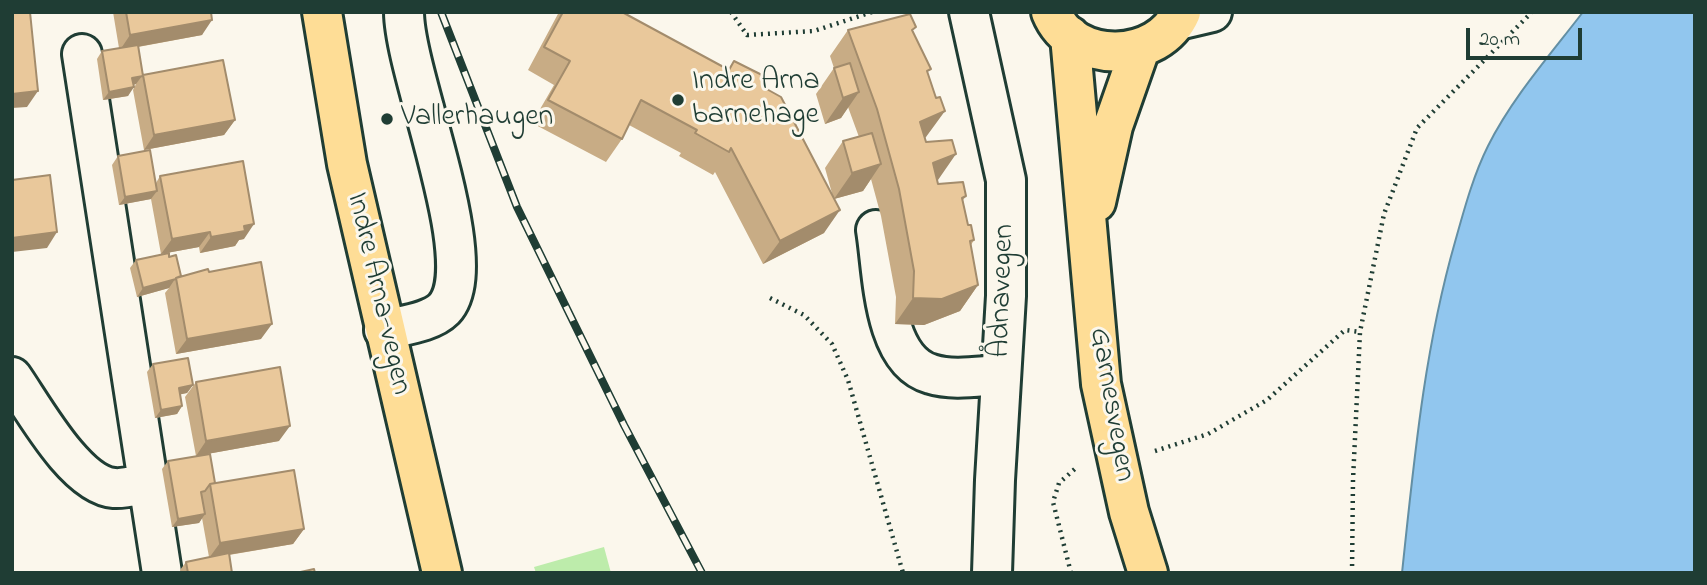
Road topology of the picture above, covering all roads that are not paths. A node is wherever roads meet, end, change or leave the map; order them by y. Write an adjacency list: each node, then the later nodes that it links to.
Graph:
1 (322, 12): 10 (main road, Indre Arna-vegen)
2 (404, 12): 10 (street)
3 (968, 12): 11 (street, Ådnavegen)
4 (1191, 15): 6 (main road)
5 (1061, 24): 6 (main road); 9 (main road, Garnesvegen)
6 (1140, 49): 9 (main road, Garnesvegen)
7 (82, 54): 13 (street)
8 (876, 230): 11 (street)
9 (1088, 235): 17 (main road, Garnesvegen)
10 (384, 330): 15 (main road, Indre Arna-vegen)
11 (1001, 375): 16 (street, Ådnavegen)
12 (12, 377): 13 (street)
13 (147, 483): 14 (street)
14 (162, 573)
15 (442, 573)
16 (992, 573)
17 (1148, 573)

